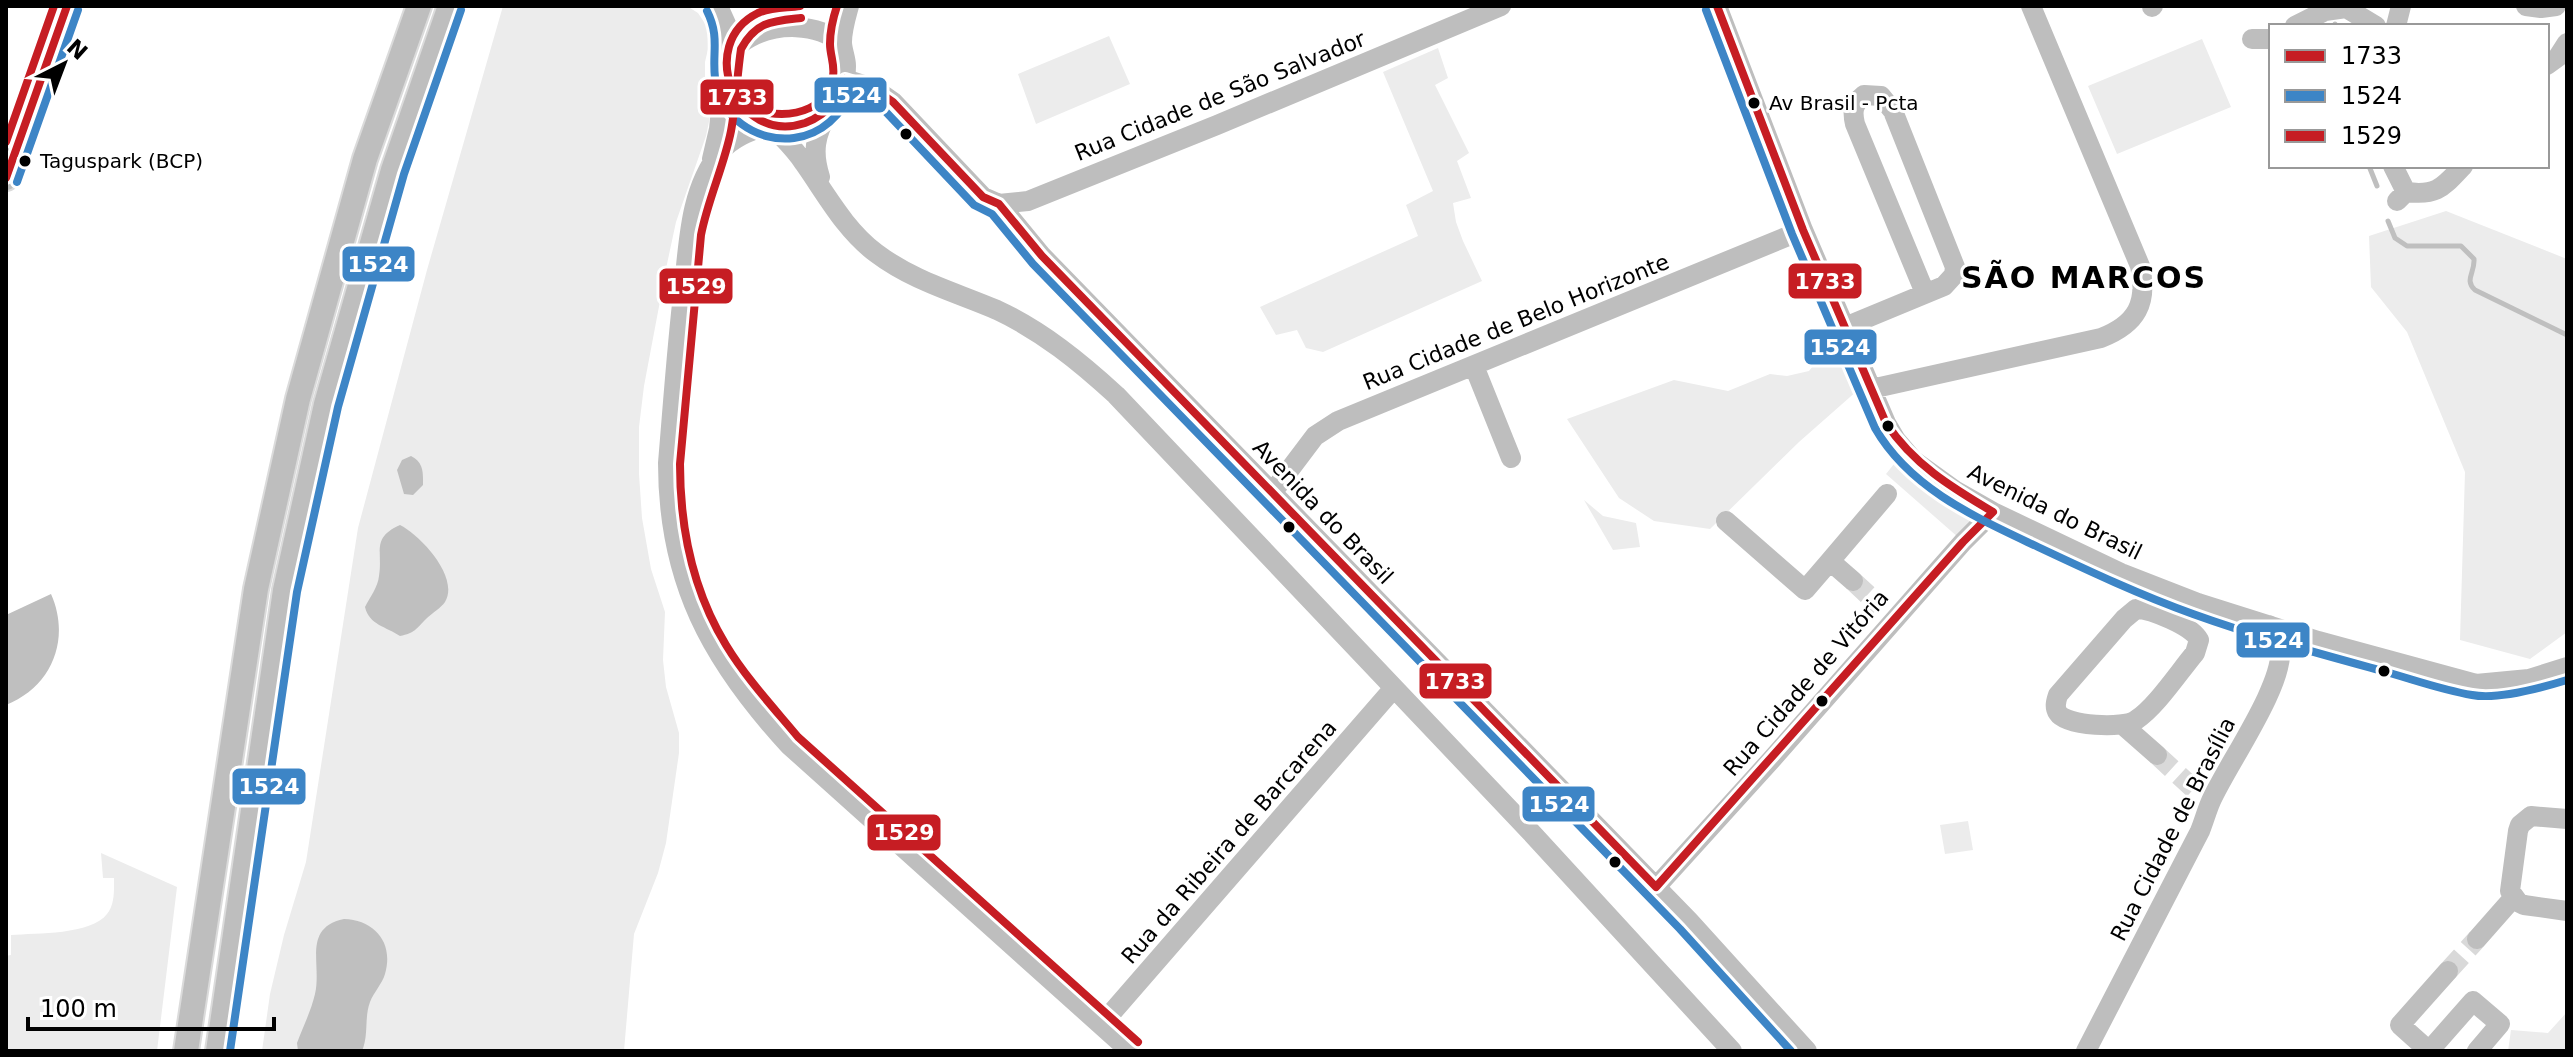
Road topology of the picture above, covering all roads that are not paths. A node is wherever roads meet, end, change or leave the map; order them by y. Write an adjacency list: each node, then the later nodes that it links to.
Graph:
1 (67, 6): 26 (main road)
2 (419, 6): 53 (main road)
3 (450, 6): 54 (main road)
4 (718, 6): 17 (street)
5 (790, 6): 16 (street); 17 (street)
6 (849, 6): 16 (street)
7 (1501, 6): 28 (street, Rua Cidade de São Salvador)
8 (1717, 6): 29 (street, Avenida do Brasil)
9 (2031, 6): 33 (street)
10 (2526, 6): 11 (street)
11 (2556, 6)
12 (2348, 13): 13 (street); 14 (street)
13 (2299, 24)
14 (2372, 24)
15 (2567, 43): 18 (street)
16 (842, 44): 20 (street)
17 (729, 45): 19 (street)
18 (2549, 64)
19 (725, 68): 22 (street); 25 (street)
20 (845, 79): 21 (street); 28 (street, Avenida do Brasil)
21 (833, 105): 22 (street); 27 (street)
22 (769, 125): 25 (street); 27 (street)
23 (2394, 168): 24 (street)
24 (2461, 168)
25 (707, 174): 52 (street)
26 (6, 178)
27 (826, 196): 43 (street)
28 (999, 204): 35 (street, Avenida do Brasil)
29 (1803, 230): 31 (street, Avenida do Brasil); 32 (street, Rua Cidade de Belo Horizonte)
30 (1925, 293): 30 (street); 31 (street)
31 (1845, 327): 33 (street, Avenida do Brasil)
32 (1474, 366): 34 (street); 35 (street, Rua Cidade de Belo Horizonte)
33 (1871, 389): 37 (street, Avenida do Brasil)
34 (1511, 458)
35 (1272, 493): 47 (street, Avenida do Brasil)
36 (1887, 494): 39 (street)
37 (1993, 512): 41 (street, Avenida do Brasil); 47 (street, Rua Cidade de Vitória)
38 (1726, 521): 39 (street)
39 (1830, 561): 40 (street)
40 (1853, 581)
41 (2269, 625): 42 (street, Avenida do Brasil); 58 (street, Rua Cidade de Brasília)
42 (2567, 667)
43 (1393, 689): 52 (street, Rua da Ribeira de Barcarena); 56 (street)
44 (2124, 726): 44 (street); 45 (street)
45 (2157, 755)
46 (2567, 819): 48 (street)
47 (1656, 887): 57 (street, Avenida do Brasil)
48 (2514, 897): 49 (street); 50 (street)
49 (2567, 911)
50 (2477, 939)
51 (2448, 971): 59 (street)
52 (1101, 1025): 55 (street)
53 (186, 1051)
54 (218, 1051)
55 (1130, 1051)
56 (1732, 1051)
57 (1807, 1051)
58 (2086, 1051)
59 (2429, 1051): 60 (street)
60 (2477, 1051)

